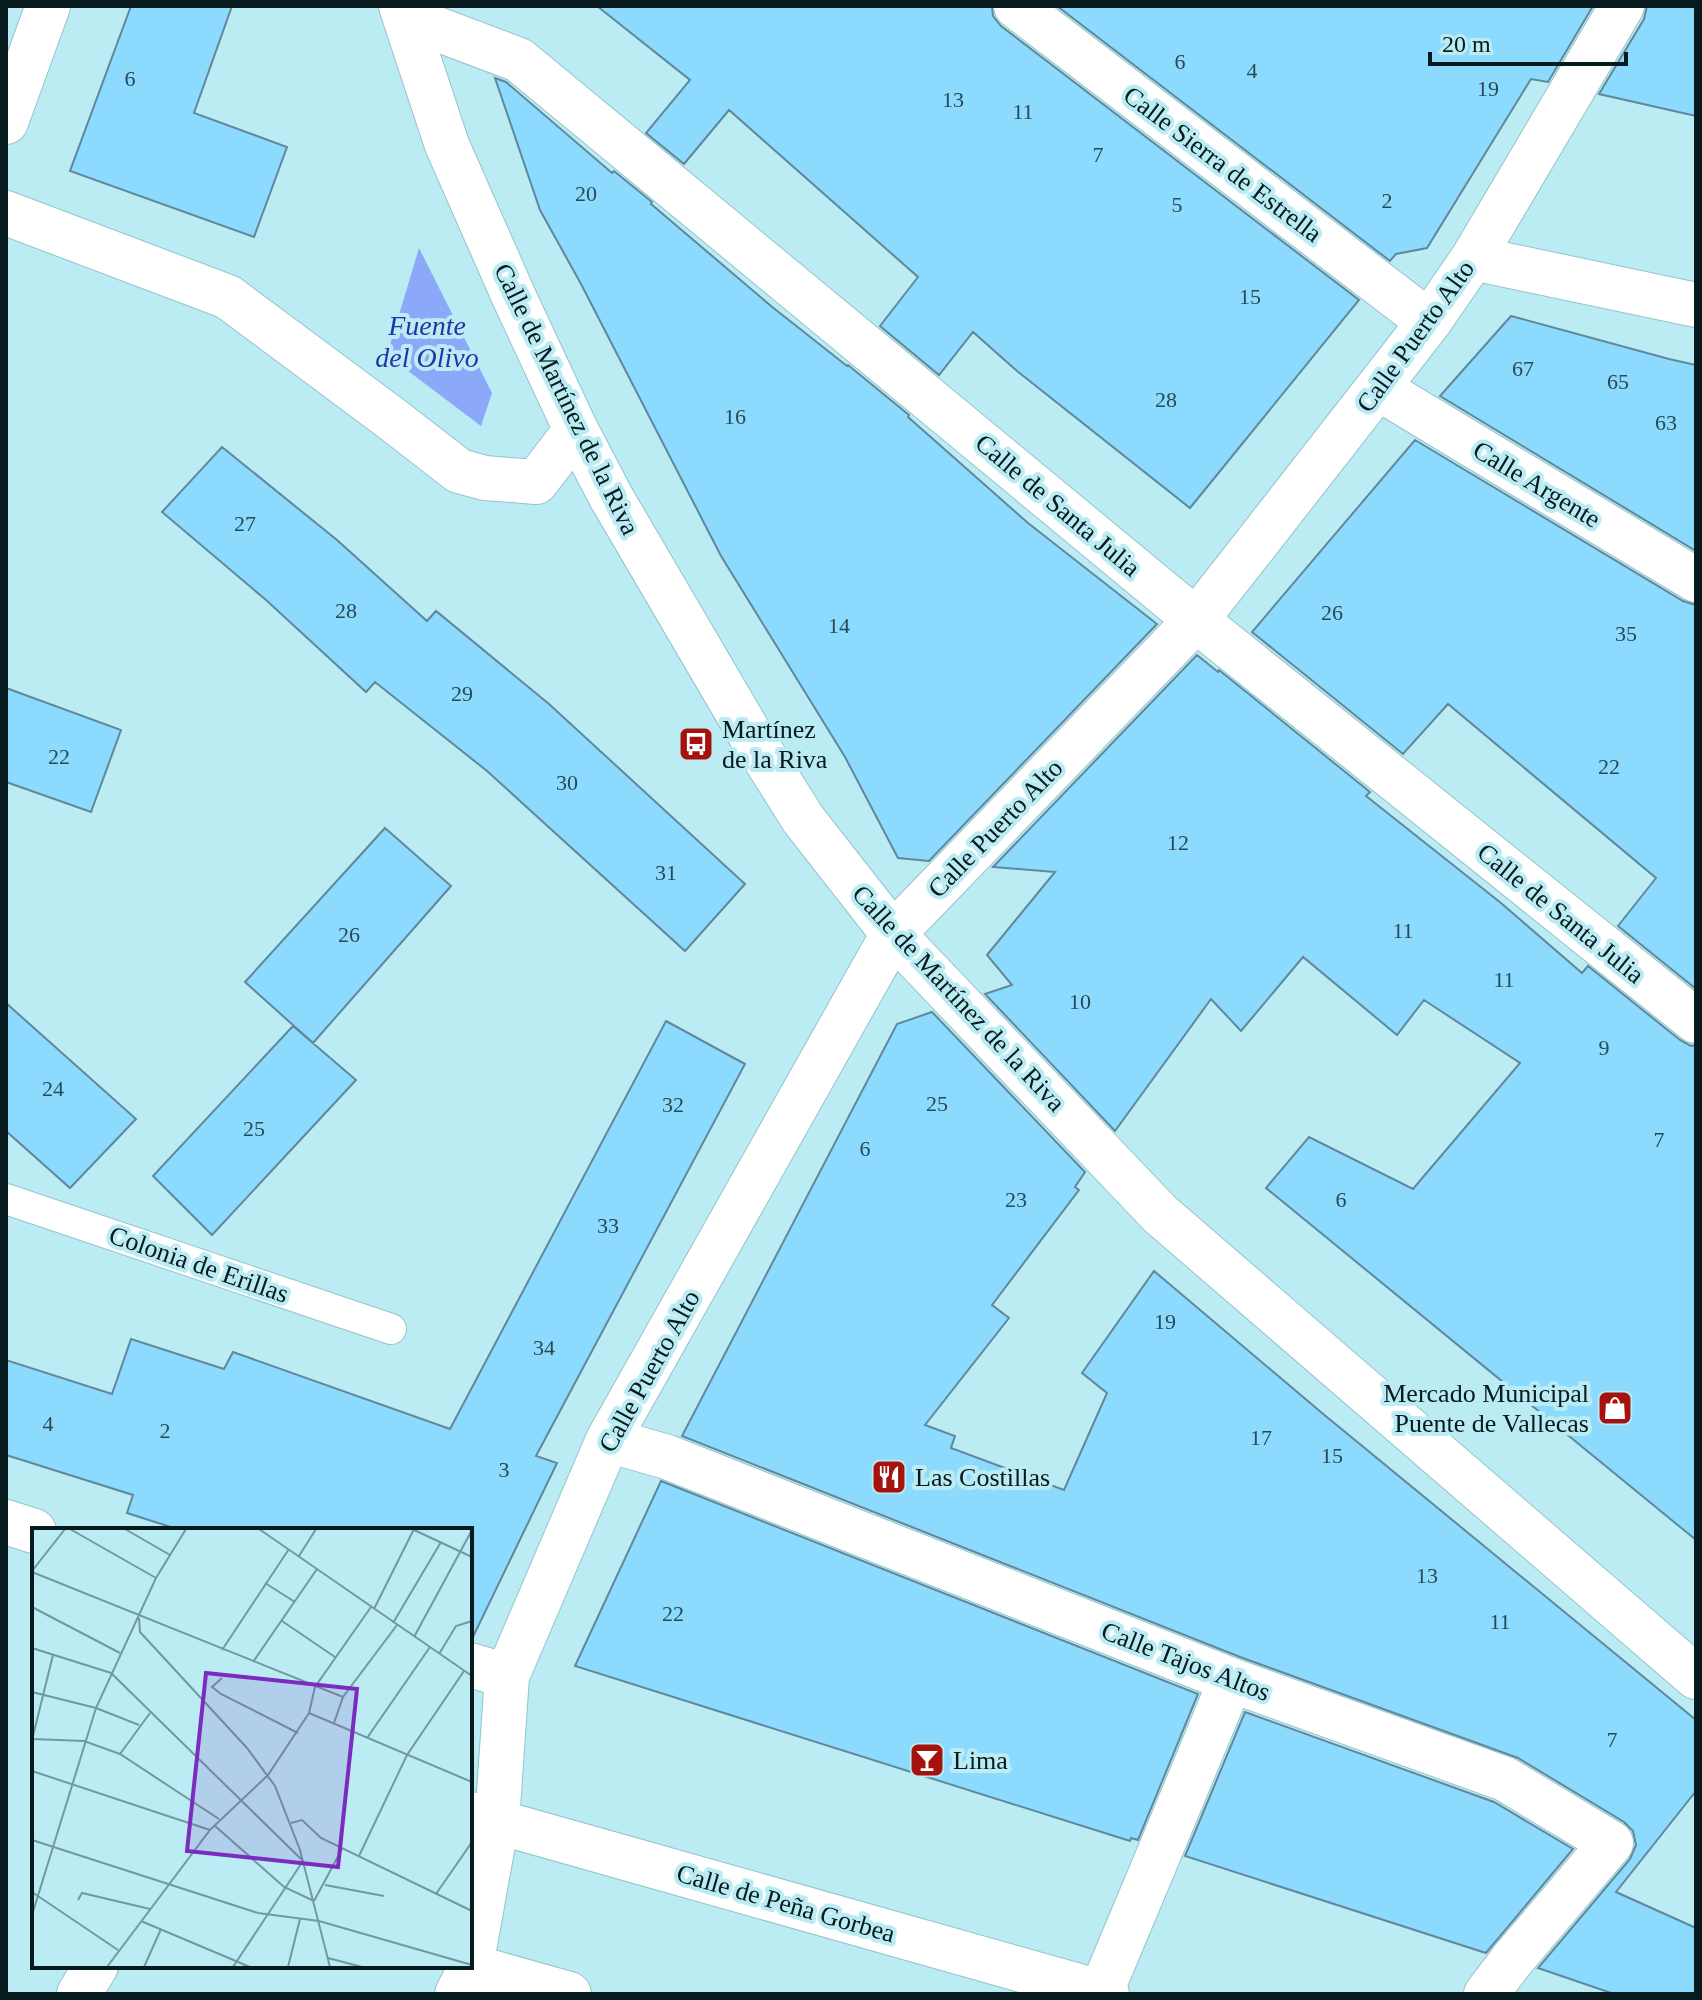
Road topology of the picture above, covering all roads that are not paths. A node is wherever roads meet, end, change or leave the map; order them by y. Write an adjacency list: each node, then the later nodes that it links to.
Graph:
1 (48, 6): 5 (street)
2 (1016, 6): 9 (street, Calle Sierra de Estrella)
3 (1622, 6): 7 (street, Calle Puerto Alto)
4 (408, 10): 11 (street, Calle de Martínez de la Riva); 13 (street, Calle de Santa Julia)
5 (6, 122)
6 (6, 213): 11 (street)
7 (1473, 258): 8 (street); 9 (street, Calle Puerto Alto)
8 (1696, 305)
9 (1429, 322): 10 (street, Calle Puerto Alto)
10 (1378, 388): 12 (street, Calle Argente); 13 (street, Calle Puerto Alto)
11 (576, 430): 14 (street, Calle de Martínez de la Riva)
12 (1696, 580)
13 (1196, 620): 14 (street, Calle Puerto Alto); 15 (street, Calle de Santa Julia)
14 (893, 934): 18 (street, Calle Puerto Alto); 22 (street, Calle de Martínez de la Riva)
15 (1696, 1021)
16 (6, 1199): 17 (lane, Colonia de Erillas)
17 (391, 1329)
18 (608, 1440): 21 (street, Calle Puerto Alto); 23 (street, Calle Tajos Altos)
19 (6, 1522): 20 (street)
20 (32, 1530)
21 (489, 1671): 24 (street, Calle Puerto Alto)
22 (1696, 1677)
23 (1231, 1680): 28 (street, Calle de Peña Gorbea); 31 (street, Calle Tajos Altos)
24 (483, 1818): 25 (street, Calle Puerto Alto); 28 (street, Calle de Peña Gorbea)
25 (472, 1920)
26 (95, 1968): 29 (street)
27 (466, 1975): 30 (street)
28 (1104, 1993)
29 (79, 1994)
30 (569, 1994)
31 (1486, 1994)

